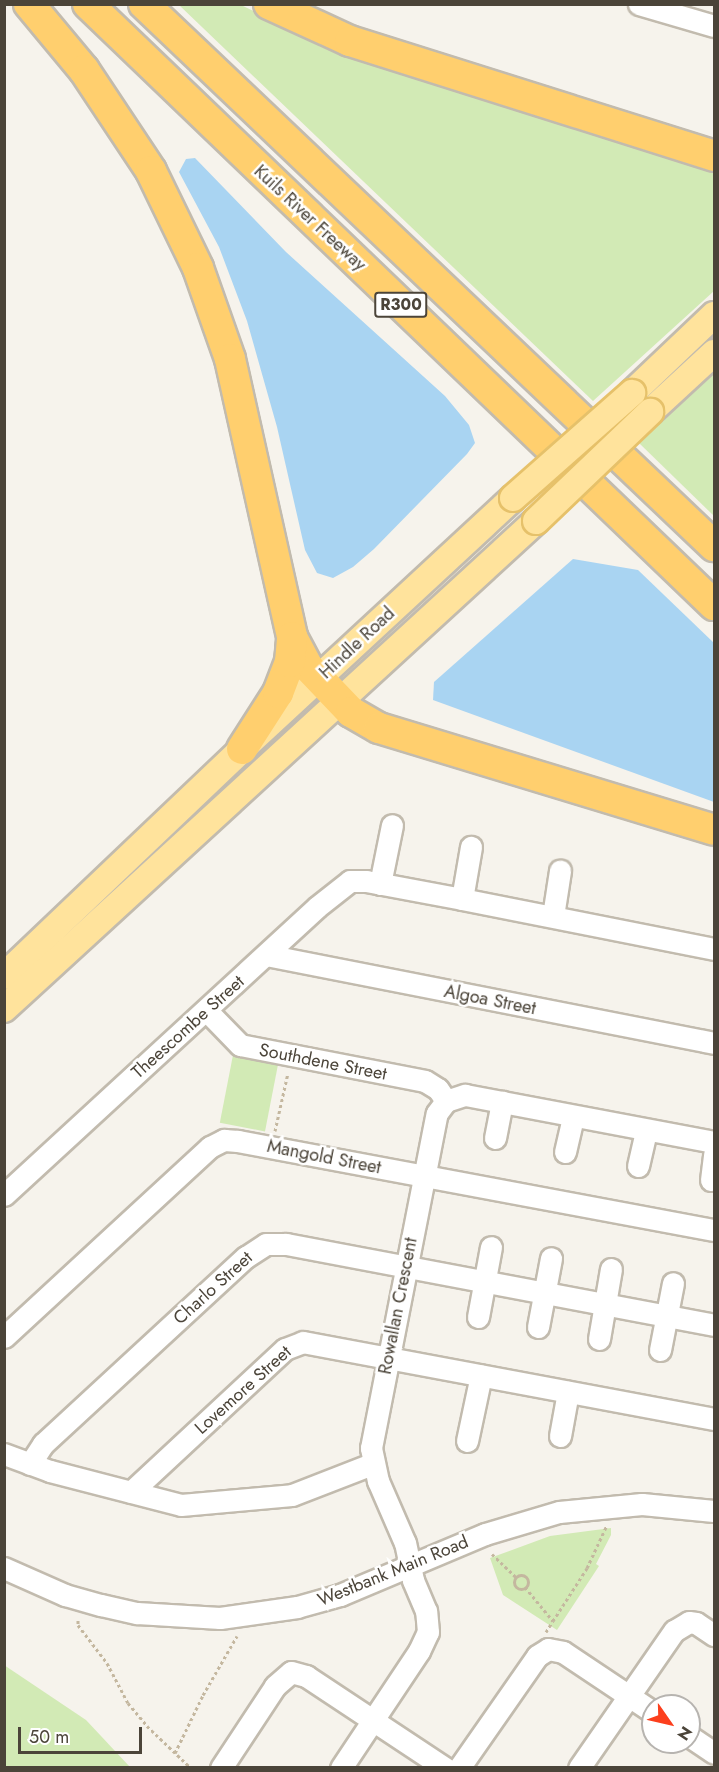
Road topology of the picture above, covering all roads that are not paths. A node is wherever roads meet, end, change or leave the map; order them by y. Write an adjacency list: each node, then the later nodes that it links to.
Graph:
1 (29, 4): 12 (highway)
2 (88, 4): 11 (highway, Kuils River Freeway / R300)
3 (144, 4): 10 (highway, R300)
4 (269, 4): 7 (highway)
5 (639, 4): 6 (street)
6 (709, 18)
7 (714, 156)
8 (714, 315): 13 (main road, Hindle Road, bridge)
9 (714, 353): 14 (main road, Hindle Road, bridge)
10 (714, 546)
11 (714, 605)
12 (292, 637): 13 (highway); 15 (highway)
13 (319, 679): 14 (highway); 15 (main road, Hindle Road)
14 (340, 702): 17 (highway); 26 (main road, Hindle Road)
15 (242, 749): 25 (main road, Hindle Road)
16 (392, 825): 20 (street)
17 (714, 830)
18 (471, 847): 21 (street)
19 (560, 871): 22 (street)
20 (380, 884): 21 (street, Theescombe Street); 24 (street, Theescombe Street)
21 (462, 899): 22 (street, Theescombe Street)
22 (553, 916): 23 (street, Theescombe Street)
23 (714, 949)
24 (266, 955): 27 (street, Theescombe Street); 28 (street, Algoa Street)
25 (4, 976)
26 (4, 1009)
27 (206, 1010): 29 (street, Southdene Street); 40 (street, Theescombe Street)
28 (714, 1043)
29 (446, 1101): 30 (street); 38 (street, Rowallan Crescent)
30 (502, 1102): 31 (street); 33 (street)
31 (573, 1116): 32 (street); 35 (street)
32 (646, 1130): 34 (street); 37 (street)
33 (495, 1138)
34 (714, 1143)
35 (565, 1152)
36 (714, 1154): 39 (street)
37 (638, 1166)
38 (423, 1175): 41 (street, Mangold Street); 44 (street, Rowallan Crescent); 54 (street, Mangold Street)
39 (711, 1180)
40 (4, 1194)
41 (714, 1230)
42 (491, 1247): 46 (street)
43 (551, 1258): 48 (street)
44 (406, 1266): 46 (street, Charlo Street); 57 (street, Rowallan Crescent); 64 (street, Charlo Street)
45 (611, 1269): 49 (street)
46 (484, 1281): 48 (street, Charlo Street); 51 (street)
47 (673, 1283): 50 (street)
48 (545, 1292): 49 (street, Charlo Street); 53 (street)
49 (605, 1304): 50 (street, Charlo Street); 55 (street)
50 (667, 1316): 52 (street, Charlo Street); 56 (street)
51 (478, 1317)
52 (714, 1325)
53 (538, 1328)
54 (4, 1336)
55 (599, 1339)
56 (660, 1350)
57 (388, 1358): 58 (street, Lovemore Street); 65 (street, Rowallan Crescent); 66 (street, Lovemore Street)
58 (481, 1375): 59 (street, Lovemore Street); 62 (street)
59 (568, 1392): 60 (street, Lovemore Street); 61 (street)
60 (714, 1419)
61 (560, 1436)
62 (467, 1441)
63 (4, 1454): 64 (street)
64 (30, 1464): 66 (street)
65 (372, 1464): 66 (street); 68 (street, Rowallan Crescent)
66 (131, 1492)
67 (714, 1511): 68 (street, Westbank Main Road)
68 (410, 1566): 69 (street, Westbank Main Road); 73 (street, Rowallan Crescent)
69 (4, 1568)
70 (714, 1635): 71 (street)
71 (628, 1695): 72 (street); 79 (street); 80 (street)
72 (641, 1704)
73 (374, 1720): 76 (street); 77 (street, Rowallan Crescent); 78 (street)
74 (701, 1744): 75 (street)
75 (714, 1753)
76 (221, 1767)
77 (340, 1767)
78 (445, 1767)
79 (459, 1767)
80 (579, 1767)

